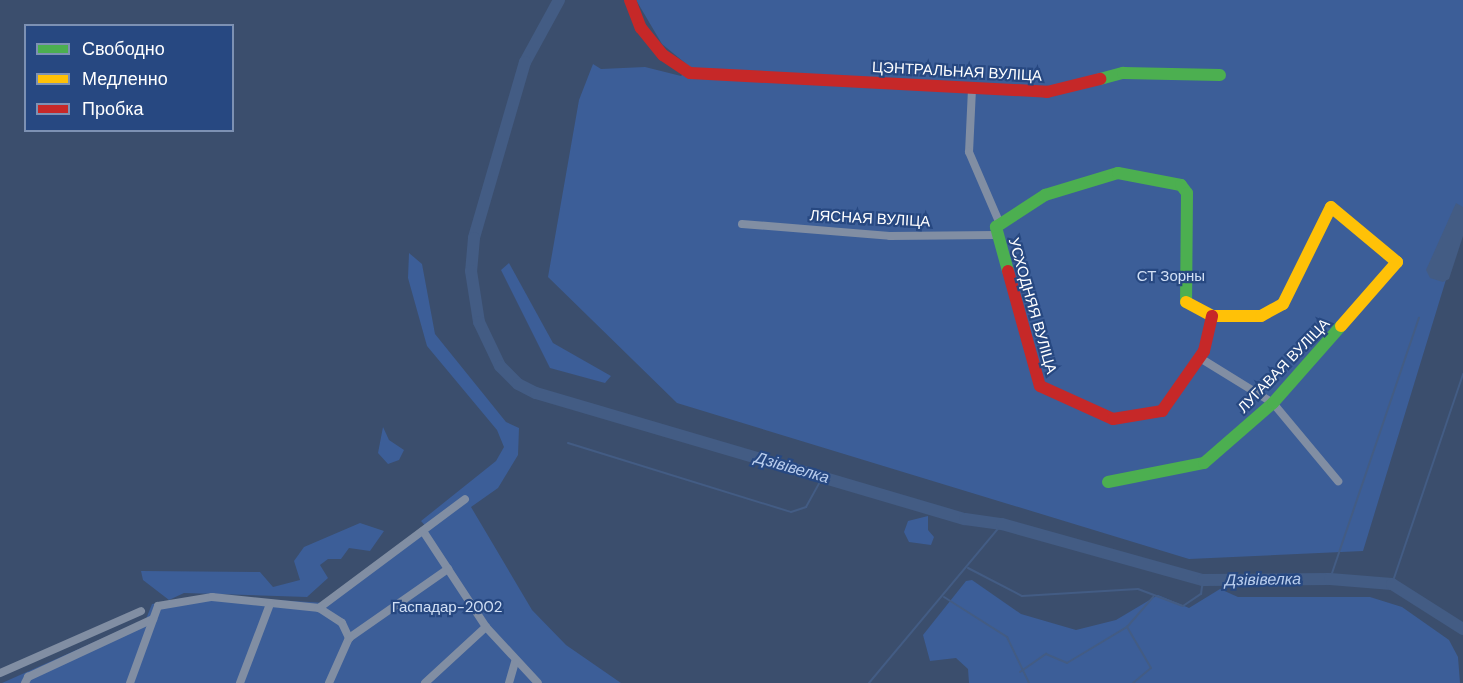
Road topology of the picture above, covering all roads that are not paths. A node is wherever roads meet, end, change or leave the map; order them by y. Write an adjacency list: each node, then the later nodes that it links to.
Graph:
1 (630, 0): 3 (street, ЦЭНТРАЛЬНАЯ ВУЛІЦА)
2 (1220, 75): 3 (street, ЦЭНТРАЛЬНАЯ ВУЛІЦА)
3 (972, 89): 5 (street, УСХОДНЯЯ ВУЛІЦА)
4 (742, 224): 5 (street, ЛЯСНАЯ ВУЛІЦА)
5 (998, 230): 6 (street); 7 (street, УСХОДНЯЯ ВУЛІЦА)
6 (1212, 316): 7 (street); 8 (street, ЛУГАВАЯ ВУЛІЦА)
7 (1200, 358): 8 (street)
8 (1273, 403): 9 (street); 10 (street, ЛУГАВАЯ ВУЛІЦА)
9 (1338, 481)
10 (1108, 482)
11 (465, 499): 12 (street)
12 (423, 531): 13 (street); 15 (street)
13 (448, 569): 18 (street); 19 (street)
14 (270, 604): 15 (street); 17 (street); 24 (street)
15 (319, 608): 19 (street)
16 (141, 611): 21 (street)
17 (153, 619): 22 (street); 23 (street)
18 (486, 627): 20 (street); 26 (street)
19 (349, 638): 25 (street)
20 (515, 662): 27 (street); 28 (street)
21 (0, 673)
22 (25, 683)
23 (130, 683)
24 (240, 683)
25 (329, 683)
26 (425, 683)
27 (509, 683)
28 (538, 683)

